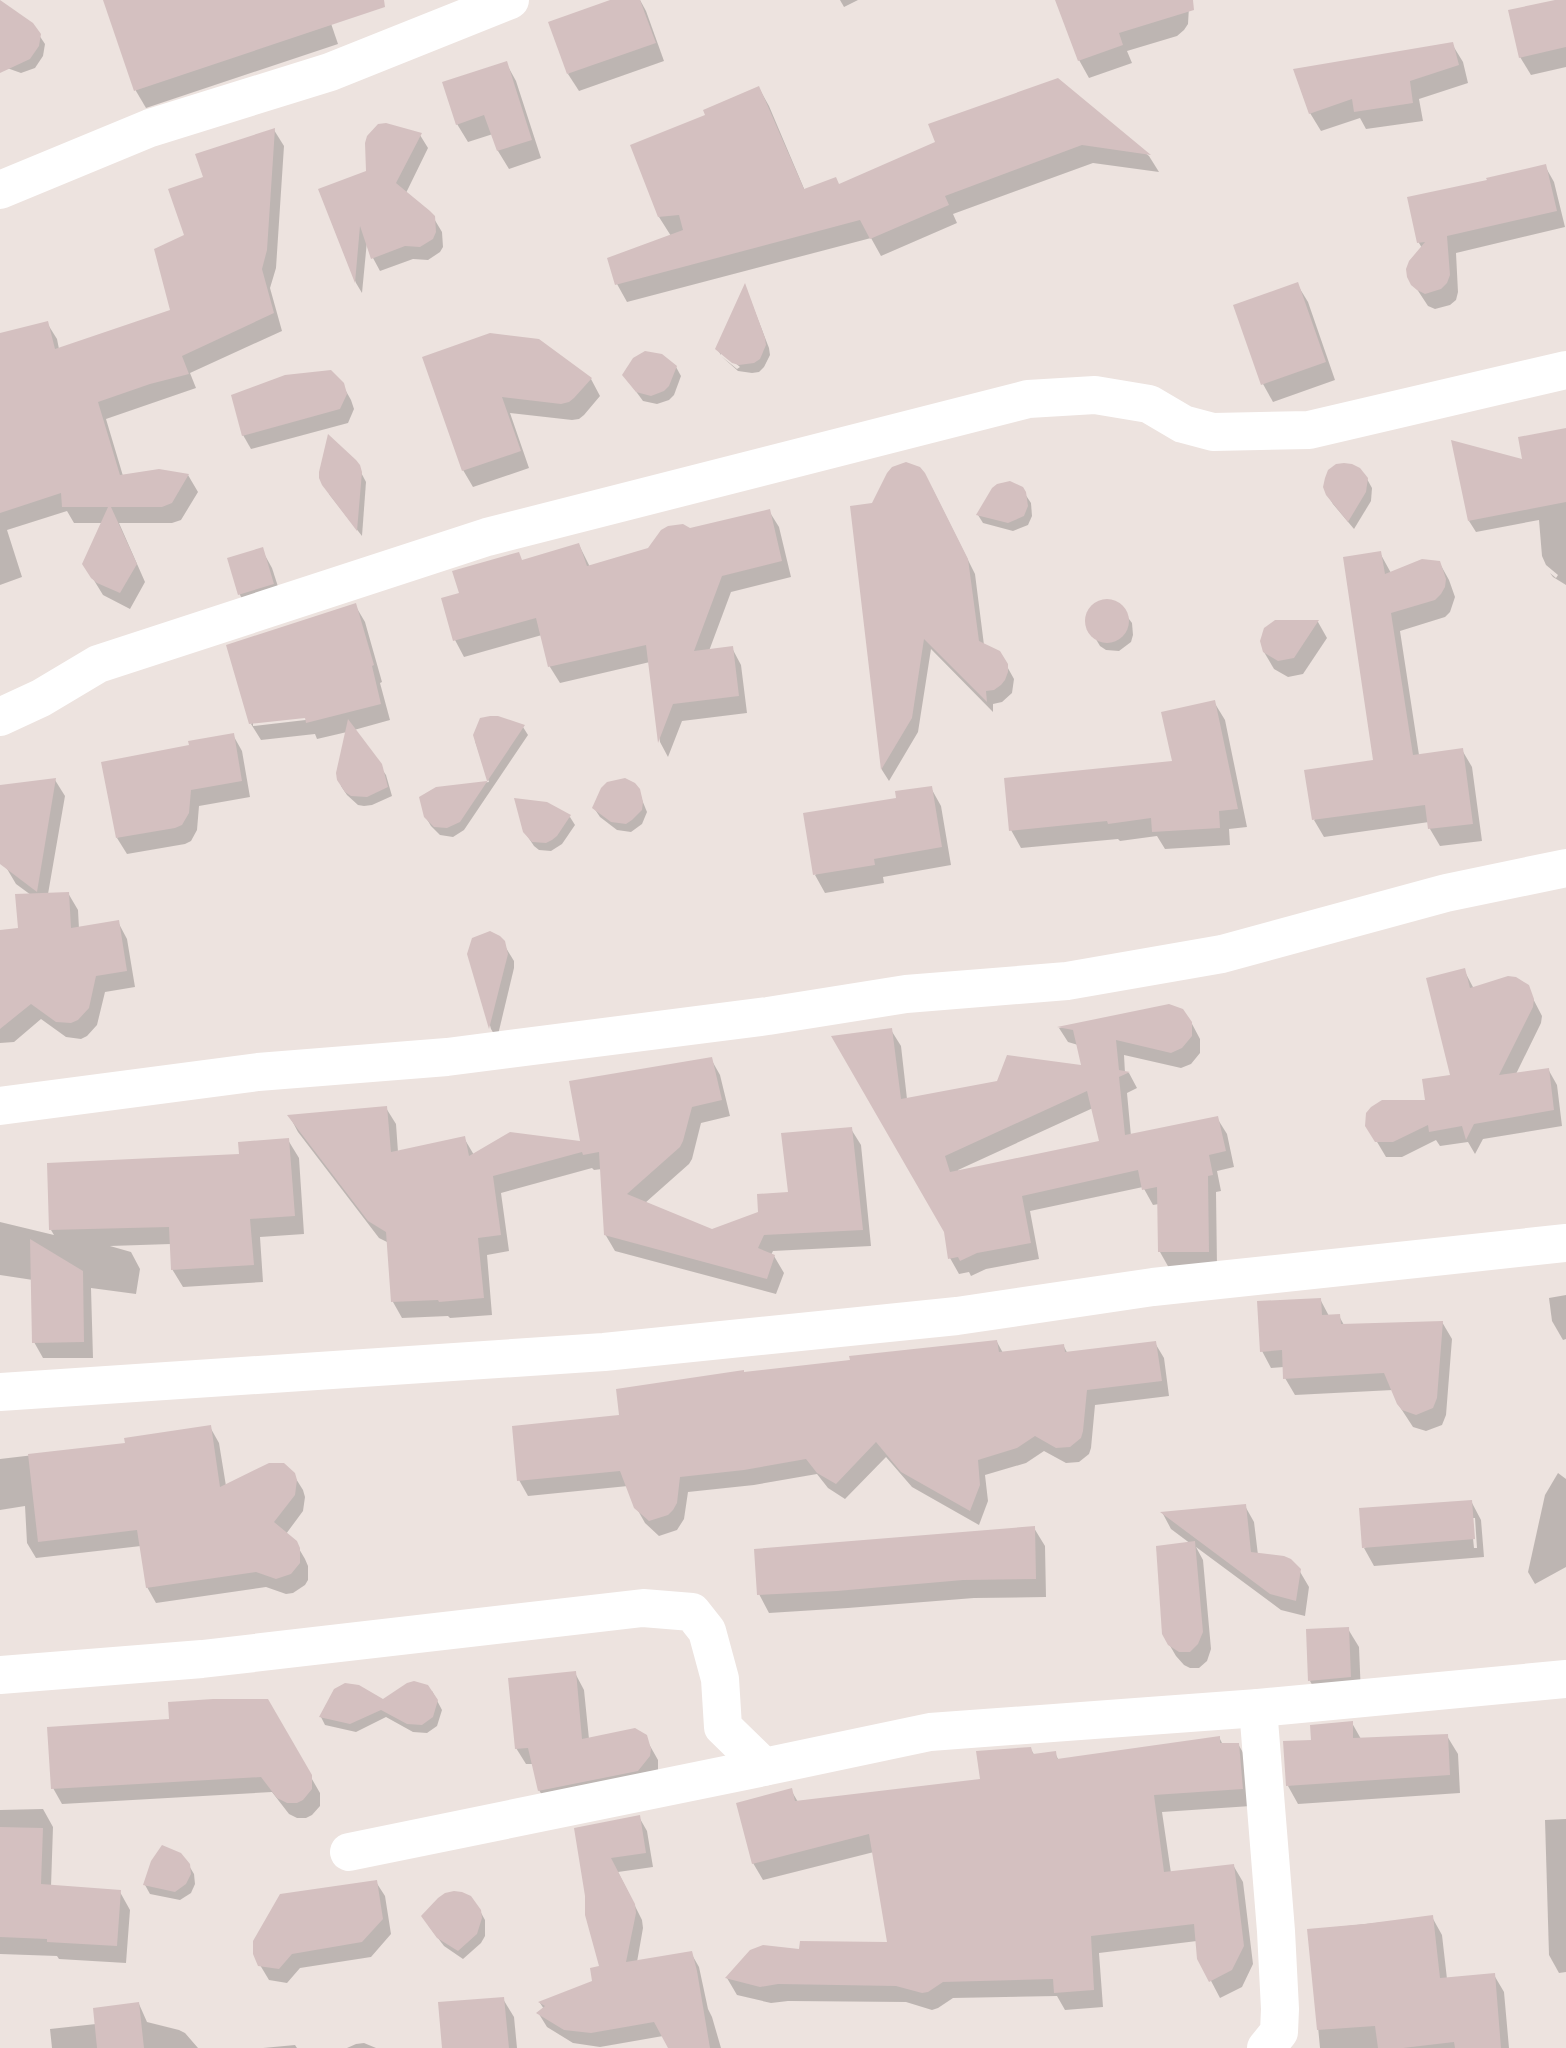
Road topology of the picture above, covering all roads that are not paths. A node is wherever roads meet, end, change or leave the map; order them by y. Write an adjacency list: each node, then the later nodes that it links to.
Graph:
1 (510, 0): 2 (street)
2 (0, 190)
3 (1566, 370): 4 (street)
4 (0, 717)
5 (1566, 868): 6 (street)
6 (0, 1106)
7 (1566, 1242): 8 (street)
8 (0, 1392)
9 (0, 1675): 12 (street)
10 (1566, 1679): 11 (street)
11 (1258, 1708): 12 (street); 14 (street)
12 (764, 1768): 13 (street)
13 (349, 1852)
14 (1265, 2048)

